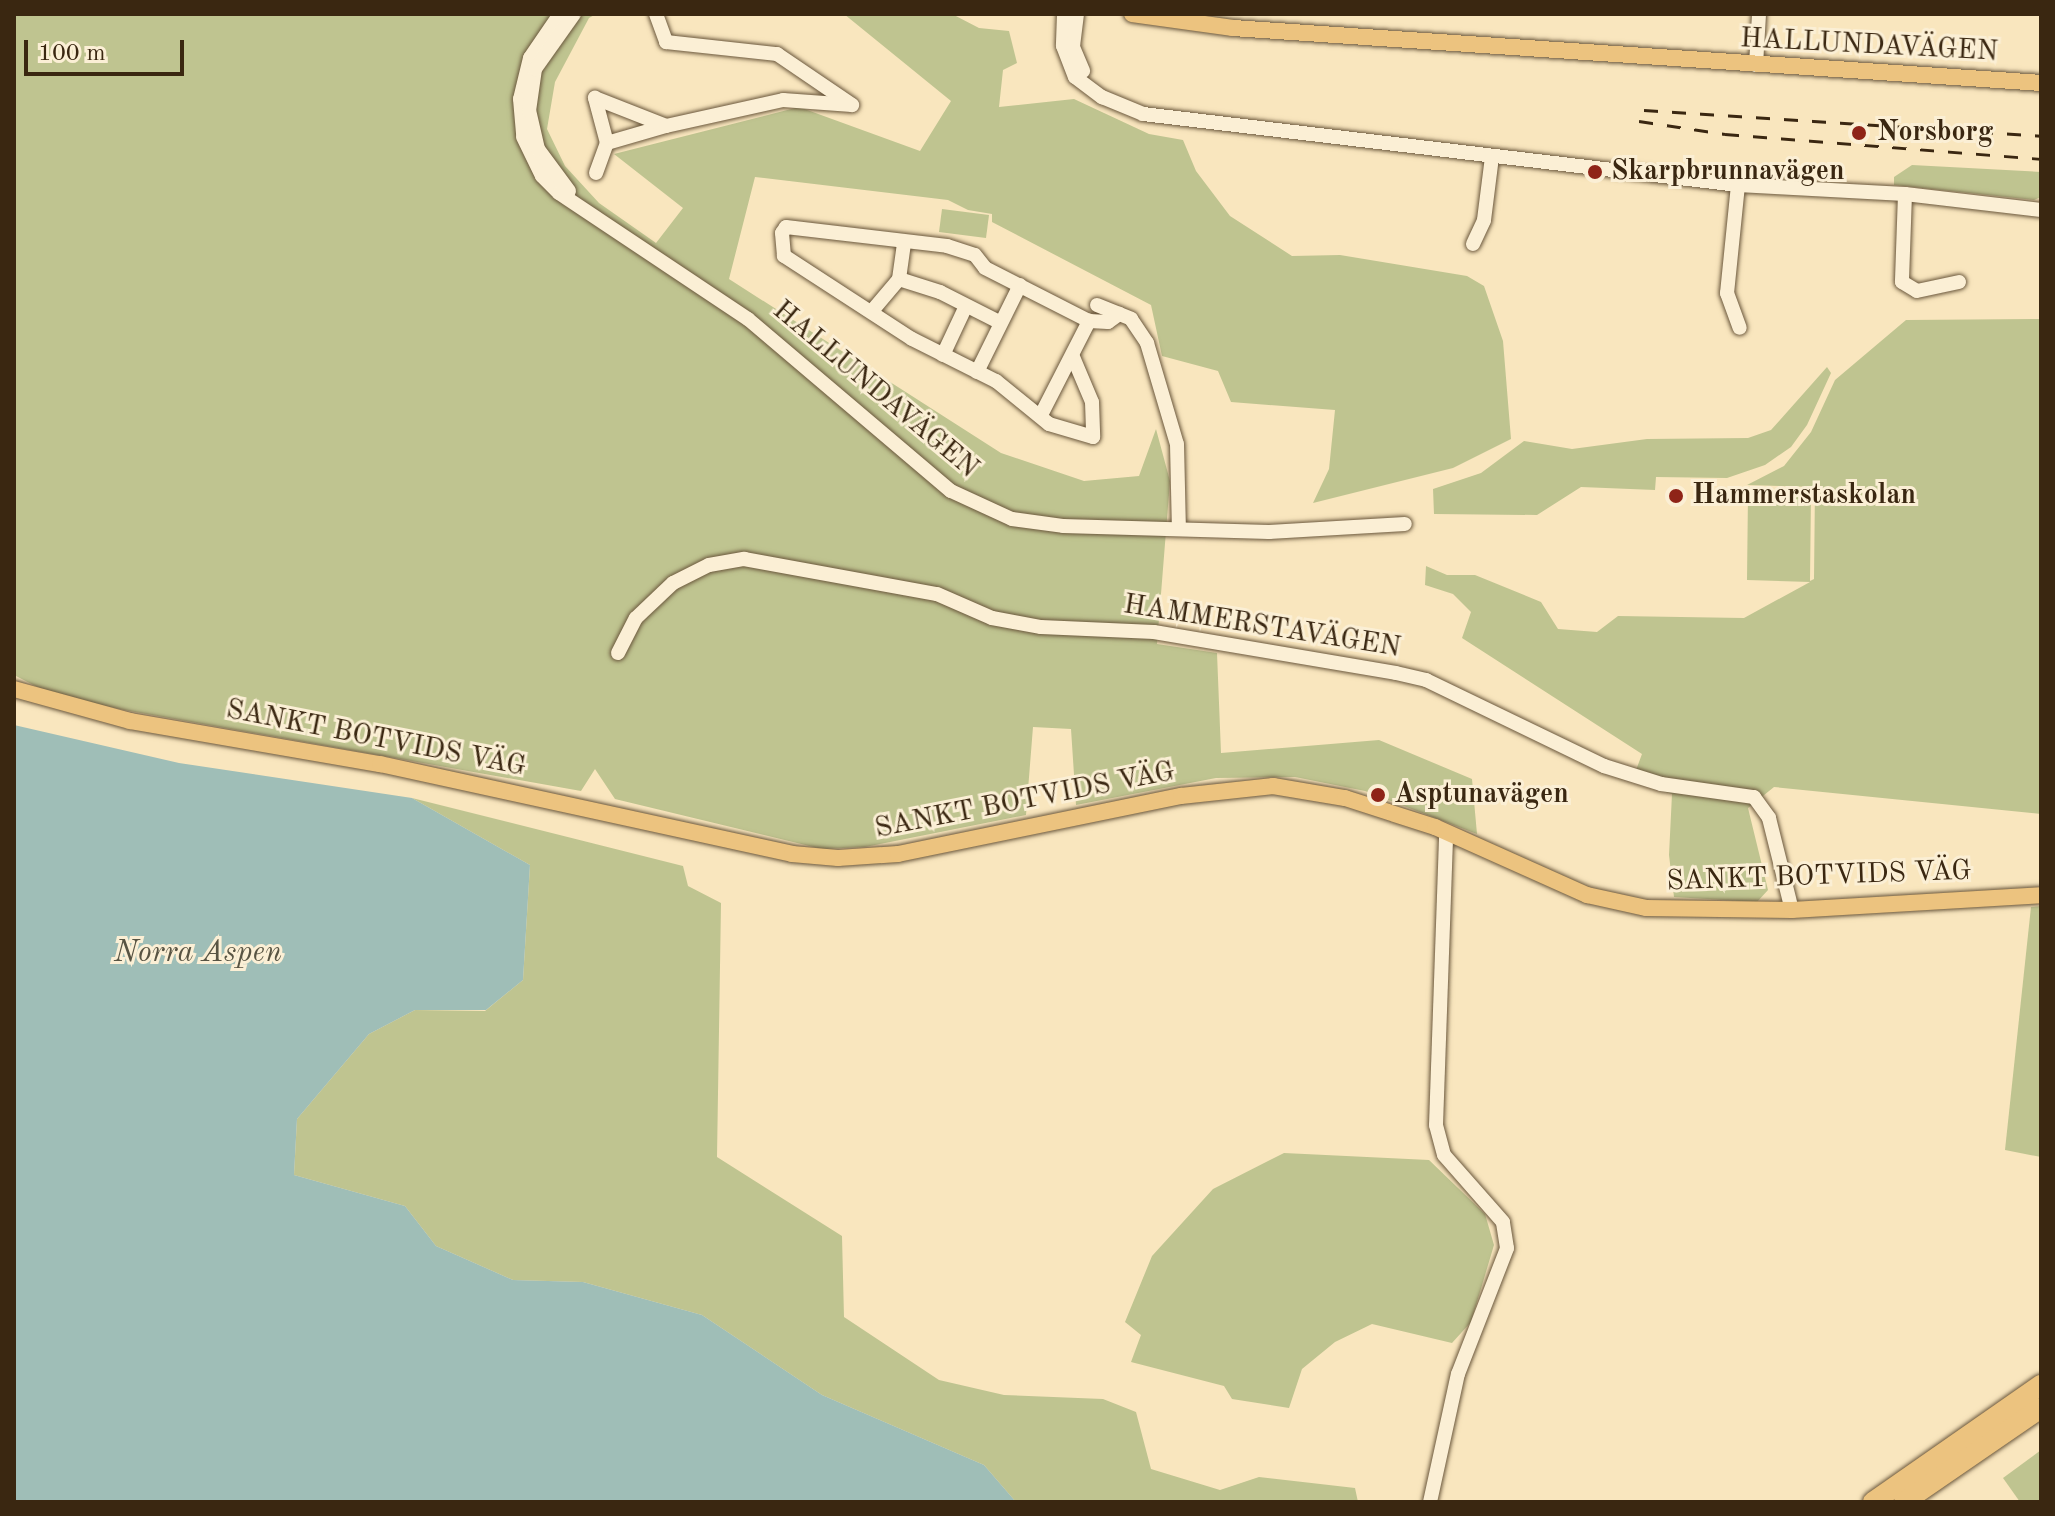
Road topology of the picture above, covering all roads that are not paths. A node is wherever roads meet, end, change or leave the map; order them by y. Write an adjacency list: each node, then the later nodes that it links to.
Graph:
1 (560, 14): 18 (street, HALLUNDAVÄGEN)
2 (574, 14): 18 (street, HALLUNDAVÄGEN)
3 (656, 14): 12 (street)
4 (1064, 14): 11 (street)
5 (1077, 14): 11 (street)
6 (1132, 14): 8 (main road, HALLUNDAVÄGEN)
7 (1759, 14): 9 (street)
8 (1215, 18): 9 (main road, HALLUNDAVÄGEN)
9 (1756, 65): 10 (main road, HALLUNDAVÄGEN)
10 (2041, 83)
11 (1179, 118): 14 (street)
12 (666, 126): 13 (street); 13 (street)
13 (607, 143): 15 (street)
14 (1492, 157): 16 (street); 21 (street)
15 (596, 173)
16 (1738, 185): 17 (street); 31 (street)
17 (1905, 194): 19 (street); 23 (street)
18 (582, 206): 37 (street, HALLUNDAVÄGEN)
19 (2041, 210)
20 (904, 243): 22 (street); 24 (street); 27 (street)
21 (1473, 244)
22 (899, 279): 26 (street); 27 (street)
23 (1959, 282)
24 (1020, 285): 29 (street); 30 (street)
25 (1097, 305): 28 (street)
26 (966, 306): 30 (street); 32 (street)
27 (872, 311): 32 (street)
28 (1119, 314): 29 (street); 37 (street)
29 (1089, 321): 33 (street)
30 (1001, 323): 34 (street)
31 (1740, 328)
32 (943, 355): 34 (street)
33 (1073, 357): 35 (street); 35 (street)
34 (977, 372): 35 (street)
35 (1041, 415)
36 (1405, 524): 37 (street, HALLUNDAVÄGEN)
37 (1179, 529)
38 (618, 653): 42 (street, HAMMERSTAVÄGEN)
39 (14, 689): 40 (main road, SANKT BOTVIDS VÄG)
40 (1446, 833): 42 (main road, SANKT BOTVIDS VÄG); 45 (street)
41 (2041, 895): 42 (main road, SANKT BOTVIDS VÄG)
42 (1792, 910)
43 (2041, 1385): 46 (highway)
44 (2041, 1408): 47 (highway)
45 (1430, 1502)
46 (1873, 1502)
47 (1904, 1502)

